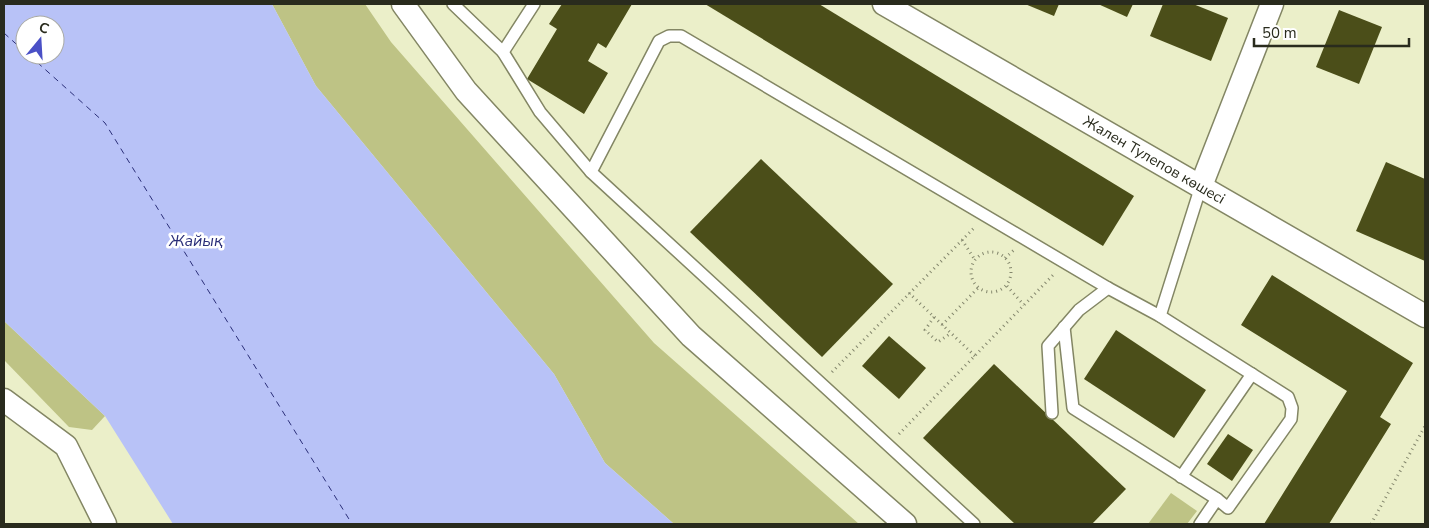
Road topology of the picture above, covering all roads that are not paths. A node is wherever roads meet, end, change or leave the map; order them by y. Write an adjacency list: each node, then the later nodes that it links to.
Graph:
1 (403, 4): 19 (street)
2 (453, 4): 6 (lane)
3 (534, 4): 6 (lane)
4 (884, 4): 8 (street, Жален Тулепов көшесі)
5 (1272, 4): 8 (street)
6 (503, 52): 7 (lane)
7 (591, 172): 9 (lane); 20 (lane)
8 (1201, 186): 10 (lane); 11 (street, Жален Тулепов көшесі)
9 (1108, 288): 10 (lane); 12 (lane)
10 (1160, 316): 13 (lane)
11 (1425, 316)
12 (1064, 327): 15 (lane); 16 (lane)
13 (1252, 374): 16 (lane); 17 (lane)
14 (4, 400): 18 (street)
15 (1052, 413)
16 (1181, 477): 17 (lane)
17 (1217, 499): 21 (lane)
18 (104, 524)
19 (905, 524)
20 (974, 524)
21 (1200, 524)

